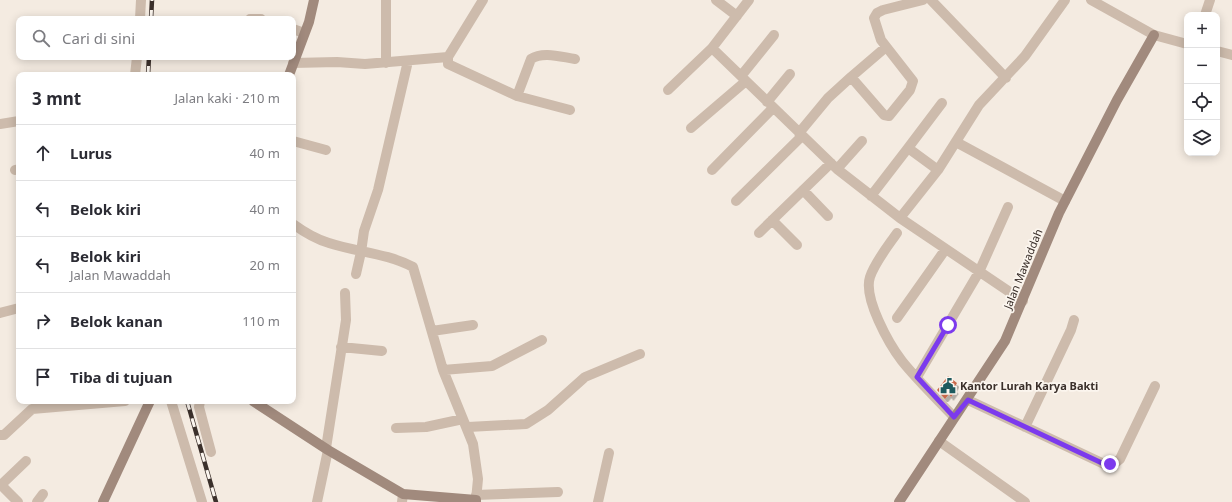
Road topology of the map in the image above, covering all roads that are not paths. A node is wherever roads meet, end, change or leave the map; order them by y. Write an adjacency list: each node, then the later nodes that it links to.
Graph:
1 (141, 0): 13 (street)
2 (314, 0): 16 (street)
3 (386, 0): 30 (street)
4 (483, 0): 25 (street)
5 (749, 0): 14 (street)
6 (923, 0): 20 (street)
7 (931, 0): 36 (street)
8 (1064, 0): 36 (street)
9 (1210, 0): 12 (street)
10 (1094, 1): 18 (street)
11 (719, 2): 14 (street)
12 (1206, 12)
13 (140, 16)
14 (737, 16): 21 (street)
15 (296, 30): 16 (street)
16 (304, 33): 23 (street)
17 (774, 34): 37 (street)
18 (1154, 35): 19 (street); 58 (street, Jalan Mawaddah)
19 (1184, 43)
20 (886, 47): 35 (street); 35 (street)
21 (712, 48): 37 (street); 38 (street)
22 (1220, 52): 24 (street)
23 (296, 55)
24 (1232, 55)
25 (448, 57): 29 (street); 39 (street)
26 (575, 59): 39 (street)
27 (137, 60): 32 (street)
28 (294, 60): 31 (street)
29 (408, 61): 30 (street); 68 (street)
30 (386, 62): 31 (street)
31 (293, 63): 33 (street)
32 (135, 72)
33 (290, 72)
34 (790, 74): 41 (street)
35 (851, 77): 46 (street)
36 (1006, 78): 49 (street)
37 (743, 79): 41 (street); 45 (street)
38 (668, 90)
39 (517, 96): 42 (street)
40 (942, 103): 50 (street)
41 (770, 105): 46 (street); 53 (street)
42 (570, 110)
43 (16, 121): 44 (street)
44 (0, 124)
45 (691, 128)
46 (800, 135): 52 (street); 57 (street)
47 (862, 141): 52 (street)
48 (296, 142): 51 (street)
49 (956, 142): 54 (street); 58 (street)
50 (908, 148): 54 (street); 56 (street)
51 (326, 150)
52 (834, 166): 55 (street); 56 (street)
53 (712, 170)
54 (938, 170): 61 (street)
55 (803, 190): 60 (street); 62 (street)
56 (871, 196): 61 (street)
57 (736, 201)
58 (1065, 201): 72 (street, Jalan Mawaddah)
59 (1008, 207): 69 (street)
60 (828, 216)
61 (900, 218): 67 (street)
62 (772, 220): 64 (street); 66 (street)
63 (296, 226): 68 (street)
64 (760, 233)
65 (897, 233): 84 (street)
66 (797, 246)
67 (945, 250): 69 (street); 75 (street)
68 (361, 252): 70 (street); 78 (street)
69 (979, 272): 72 (street); 84 (street)
70 (356, 274)
71 (345, 293): 80 (street)
72 (1023, 301): 86 (street, Jalan Mawaddah)
73 (16, 309): 74 (street)
74 (0, 313)
75 (898, 318)
76 (1074, 320): 94 (street)
77 (473, 325): 78 (street)
78 (432, 331): 83 (street)
79 (542, 340): 83 (street)
80 (342, 347): 81 (street); 98 (street)
81 (382, 351)
82 (640, 354): 93 (street)
83 (443, 370): 93 (street)
84 (917, 377): 92 (street)
85 (1155, 386): 94 (street)
86 (968, 400): 92 (street, Jalan Mawaddah); 94 (street)
87 (94, 404): 96 (street)
88 (149, 404): 107 (street)
89 (172, 404): 108 (street)
90 (200, 404): 99 (street)
91 (258, 404): 98 (street)
92 (954, 417): 97 (street, Jalan Mawaddah)
93 (466, 423): 95 (street); 105 (street)
94 (1025, 427)
95 (396, 428)
96 (0, 435)
97 (940, 441): 111 (street, Jalan Mawaddah); 112 (street)
98 (327, 449): 104 (street); 109 (street)
99 (211, 452)
100 (609, 453): 110 (street)
101 (26, 461): 102 (street)
102 (1, 485): 106 (street)
103 (558, 492): 105 (street)
104 (403, 498): 105 (street)
105 (476, 499)
106 (18, 502)
107 (103, 502)
108 (202, 502)
109 (317, 502)
110 (598, 502)
111 (899, 502)
112 (1025, 502)

